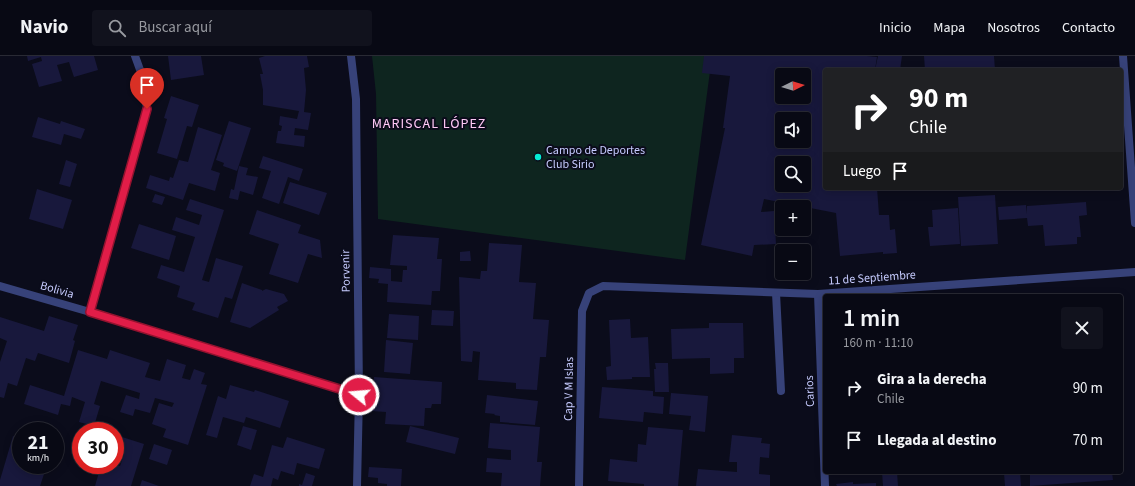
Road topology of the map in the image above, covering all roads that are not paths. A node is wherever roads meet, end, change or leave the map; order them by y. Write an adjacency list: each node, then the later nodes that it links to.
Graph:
1 (135, 56): 10 (street)
2 (351, 56): 12 (street, Porvenir)
3 (1123, 56): 4 (street)
4 (1135, 223)
5 (1135, 272): 9 (street, 11 de Septiembre)
6 (0, 286): 10 (street, Bolivia)
7 (776, 292): 8 (street, 11 de Septiembre); 9 (street, 11 de Septiembre); 11 (street)
8 (588, 293): 16 (street, Cap V M Islas)
9 (818, 294): 13 (street, Carios)
10 (90, 312): 12 (street, Bolivia)
11 (781, 391)
12 (359, 395): 15 (street, Porvenir)
13 (823, 431)
14 (825, 474): 17 (street, Carios)
15 (358, 486)
16 (579, 486)
17 (825, 486)

